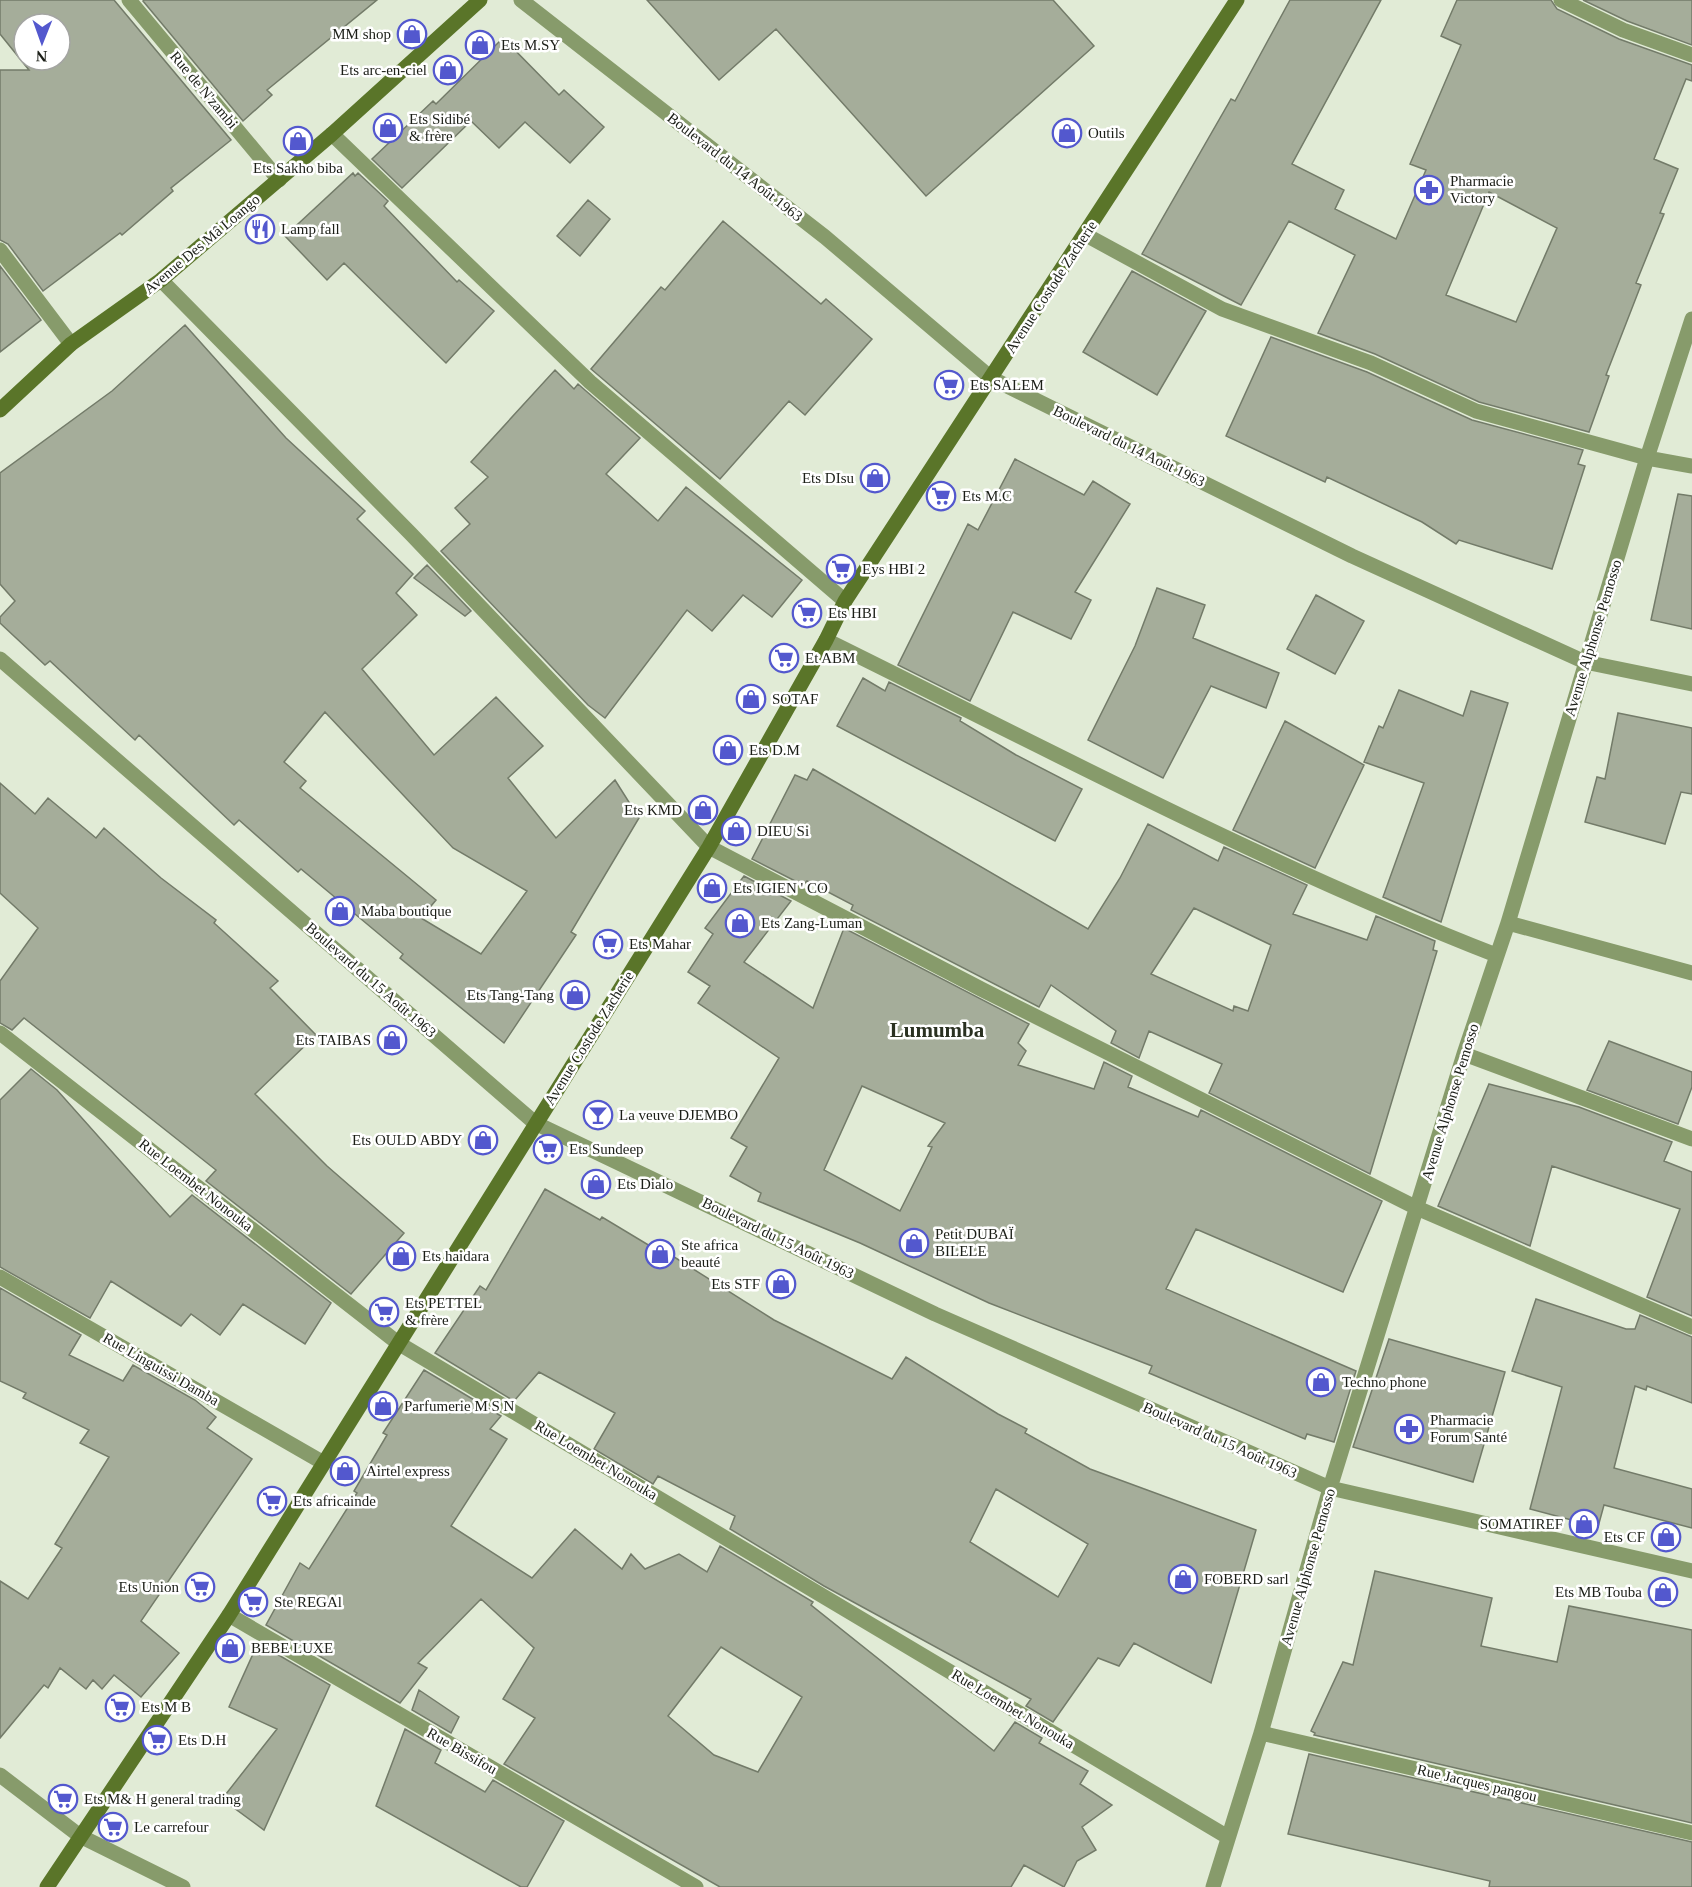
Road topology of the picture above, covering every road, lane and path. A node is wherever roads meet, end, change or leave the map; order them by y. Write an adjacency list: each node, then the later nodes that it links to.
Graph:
1 (129, 0): 8 (street, Rue de N'zambi)
2 (480, 0): 7 (street, Avenue Des Mâ Loango)
3 (521, 0): 14 (street, Boulevard du 14 Août 1963)
4 (1237, 0): 9 (street, Avenue Costode Zacherie)
5 (1561, 0): 6 (street)
6 (1692, 55)
7 (333, 134): 8 (street, Avenue Des Mâ Loango); 18 (street)
8 (279, 180): 11 (street, Avenue Des Mâ Loango)
9 (1086, 235): 14 (street, Avenue Costode Zacherie); 16 (street)
10 (0, 250): 13 (street)
11 (161, 280): 13 (street, Avenue Des Mâ Loango); 23 (street)
12 (1692, 319): 16 (street, Avenue Alphonse Pemosso)
13 (71, 344): 15 (street, Avenue Des Mâ Loango)
14 (992, 378): 18 (street, Avenue Costode Zacherie); 21 (street, Boulevard du 14 Août 1963)
15 (0, 410)
16 (1647, 458): 17 (street); 21 (street, Avenue Alphonse Pemosso)
17 (1692, 466)
18 (845, 601): 19 (street, Avenue Costode Zacherie)
19 (826, 640): 23 (street, Avenue Costode Zacherie); 25 (street)
20 (0, 659): 29 (street, Boulevard du 15 Août 1963)
21 (1585, 662): 22 (street, Boulevard du 14 Août 1963); 24 (street, Avenue Alphonse Pemosso)
22 (1692, 684)
23 (709, 847): 29 (street, Avenue Costode Zacherie); 31 (street)
24 (1508, 923): 25 (street, Avenue Alphonse Pemosso); 26 (street)
25 (1496, 955): 28 (street, Avenue Alphonse Pemosso)
26 (1692, 973)
27 (0, 1033): 34 (street, Rue Loembet Nonouka)
28 (1464, 1054): 30 (street); 31 (street, Avenue Alphonse Pemosso)
29 (536, 1123): 34 (street, Avenue Costode Zacherie); 36 (street, Boulevard du 15 Août 1963)
30 (1692, 1139)
31 (1418, 1208): 33 (street); 36 (street, Avenue Alphonse Pemosso)
32 (0, 1277): 35 (street, Rue Linguissi Damba)
33 (1692, 1327)
34 (398, 1343): 35 (street, Avenue Costode Zacherie); 43 (street, Rue Loembet Nonouka)
35 (322, 1462): 38 (street, Avenue Costode Zacherie)
36 (1330, 1488): 37 (street, Boulevard du 15 Août 1963); 39 (street, Avenue Alphonse Pemosso)
37 (1692, 1571)
38 (229, 1615): 42 (street, Avenue Costode Zacherie); 46 (street, Rue Bissifou)
39 (1261, 1733): 41 (street, Rue Jacques pangou); 43 (street, Avenue Alphonse Pemosso)
40 (0, 1775): 42 (street)
41 (1692, 1833)
42 (80, 1836): 44 (street, Avenue Costode Zacherie); 45 (street)
43 (1226, 1836): 47 (street, Avenue Alphonse Pemosso)
44 (47, 1887)
45 (183, 1887)
46 (696, 1887)
47 (1212, 1887)

